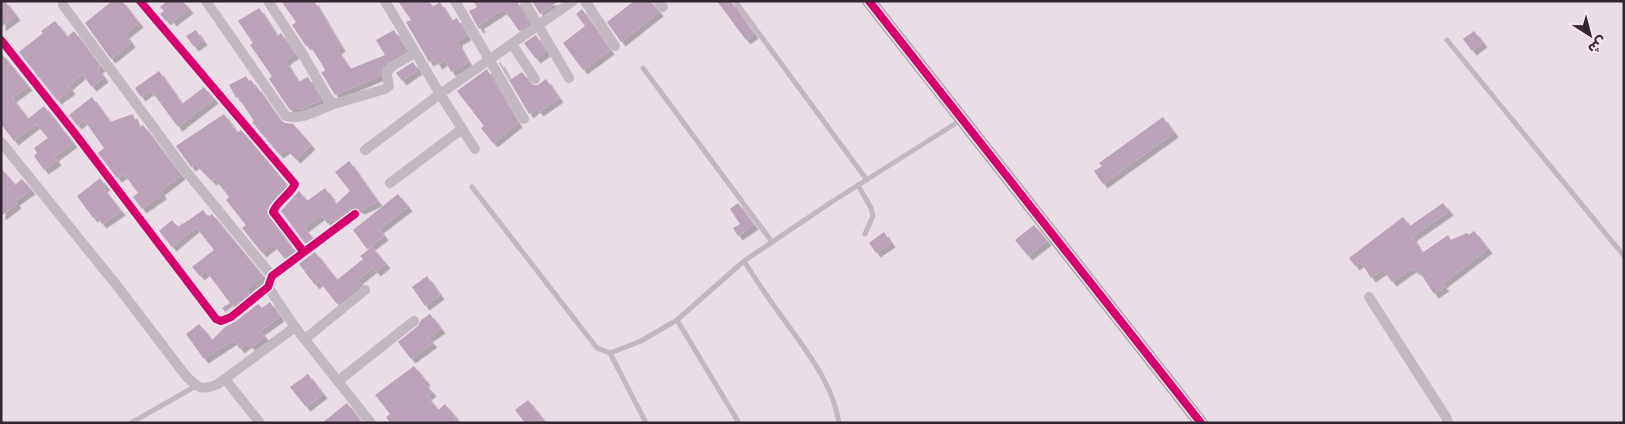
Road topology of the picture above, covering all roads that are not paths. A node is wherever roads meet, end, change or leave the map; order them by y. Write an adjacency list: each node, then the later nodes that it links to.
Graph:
1 (140, 1): 37 (street)
2 (206, 1): 23 (street)
3 (268, 1): 23 (street)
4 (385, 1): 17 (street)
5 (455, 1): 18 (street)
6 (524, 1): 12 (street)
7 (573, 1): 12 (street)
8 (585, 1): 16 (street)
9 (734, 1): 30 (lane)
10 (869, 1): 25 (street)
11 (63, 5): 40 (street)
12 (539, 26): 15 (street); 20 (street)
13 (1, 40): 41 (street)
14 (1447, 40): 38 (lane)
15 (512, 44): 18 (street); 21 (street)
16 (615, 46)
17 (415, 53): 22 (street); 23 (street)
18 (490, 60): 22 (street); 24 (street)
19 (643, 68): 36 (lane)
20 (569, 78)
21 (535, 79)
22 (440, 94): 26 (street); 29 (street)
23 (334, 104)
24 (524, 119)
25 (962, 119): 30 (lane); 58 (street)
26 (462, 129): 28 (street); 31 (street)
27 (1, 142): 51 (street)
28 (475, 149)
29 (365, 150)
30 (866, 180): 32 (lane)
31 (390, 182)
32 (858, 185): 35 (lane); 36 (lane)
33 (472, 187): 48 (lane)
34 (355, 214): 37 (street)
35 (865, 234)
36 (772, 242): 39 (lane)
37 (303, 252): 40 (street)
38 (1624, 256)
39 (744, 261): 44 (lane); 57 (lane)
40 (272, 276): 41 (street)
41 (268, 287): 46 (street)
42 (365, 290): 47 (street)
43 (1369, 297): 59 (street)
44 (677, 320): 48 (lane); 56 (lane)
45 (414, 322): 50 (street)
46 (295, 327): 47 (street); 49 (street)
47 (305, 339): 50 (street)
48 (610, 353): 55 (lane)
49 (226, 378): 51 (street); 53 (street)
50 (338, 380): 54 (street)
51 (197, 386): 52 (lane)
52 (131, 423)
53 (260, 423)
54 (371, 423)
55 (646, 423)
56 (739, 423)
57 (840, 423)
58 (1201, 423)
59 (1448, 423)

